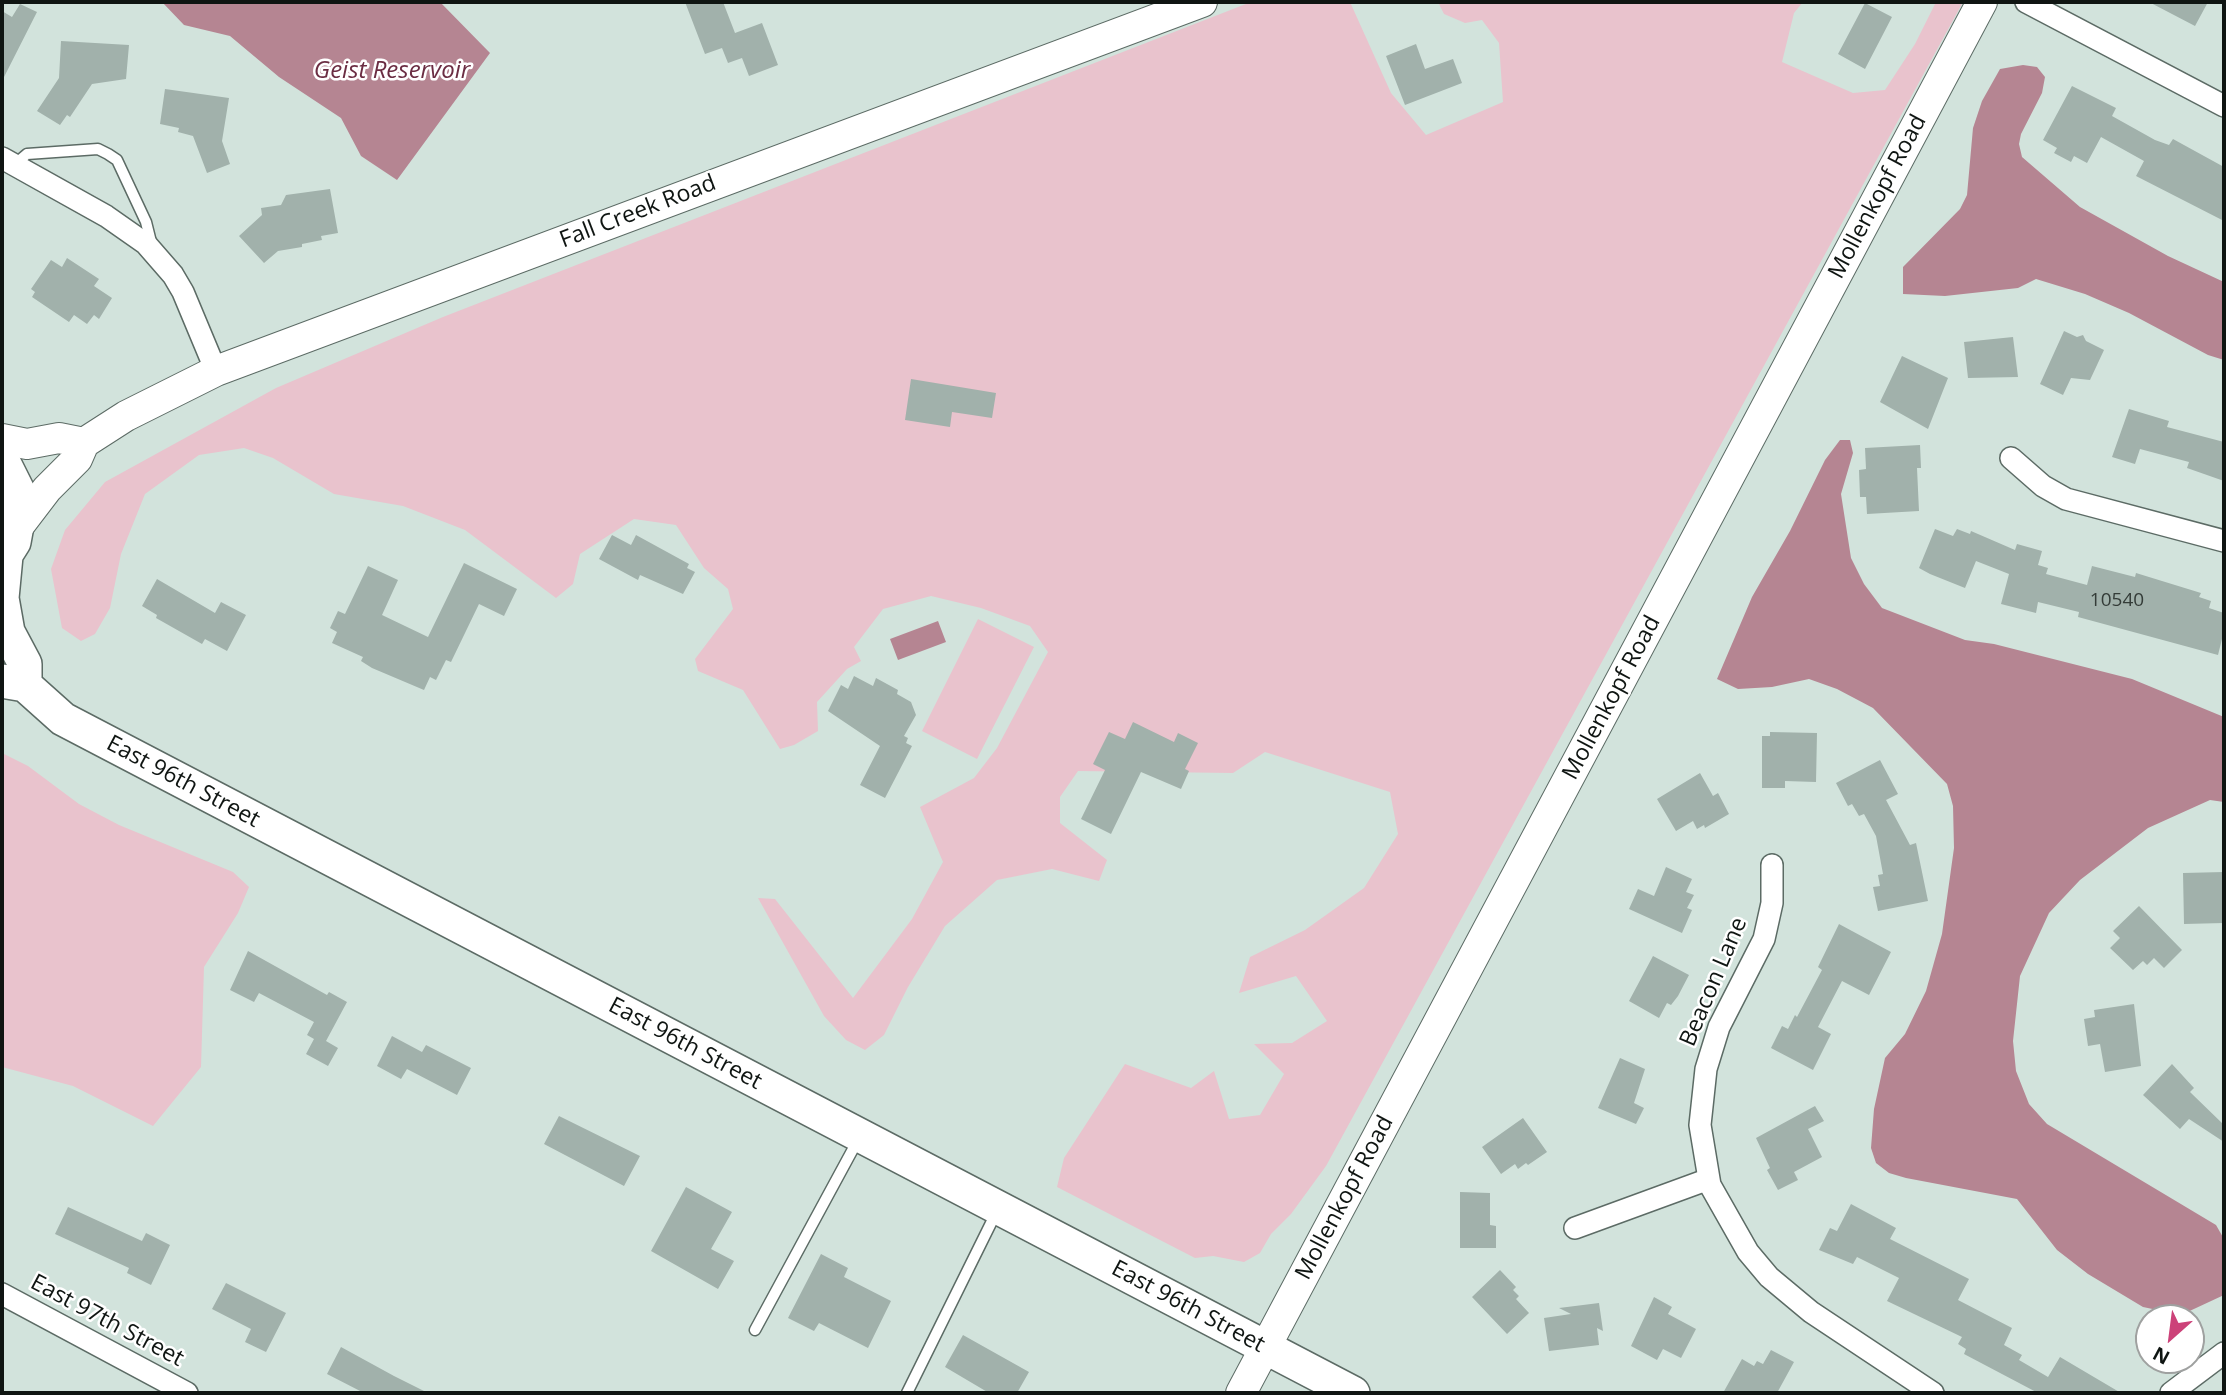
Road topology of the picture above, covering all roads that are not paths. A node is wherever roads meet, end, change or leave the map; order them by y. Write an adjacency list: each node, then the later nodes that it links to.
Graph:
1 (1202, 2): 7 (street, Fall Creek Road)
2 (1982, 2): 22 (street, Mollenkopf Road)
3 (2026, 2): 4 (street)
4 (2224, 106)
5 (8, 162): 6 (street); 6 (lane)
6 (153, 252): 7 (street)
7 (216, 370): 9 (street, Fall Creek Road)
8 (2, 439): 9 (street)
9 (84, 443): 13 (street, Fall Creek Road)
10 (2011, 458): 12 (street)
11 (2, 459): 13 (main road, East 96th Street)
12 (2224, 541)
13 (9, 548): 14 (main road, East 96th Street)
14 (13, 683): 16 (main road, East 96th Street)
15 (1772, 865): 17 (street, Beacon Lane)
16 (860, 1136): 18 (main road, East 96th Street); 21 (lane)
17 (1709, 1179): 19 (street); 28 (street, Beacon Lane)
18 (999, 1208): 22 (main road, East 96th Street); 25 (lane)
19 (1575, 1228)
20 (2, 1294): 24 (street, East 97th Street)
21 (755, 1330)
22 (1266, 1348): 26 (street, Mollenkopf Road); 27 (main road, East 96th Street)
23 (2224, 1353): 29 (street)
24 (187, 1393)
25 (907, 1393)
26 (1241, 1393)
27 (1353, 1393)
28 (1933, 1393)
29 (2171, 1393)

